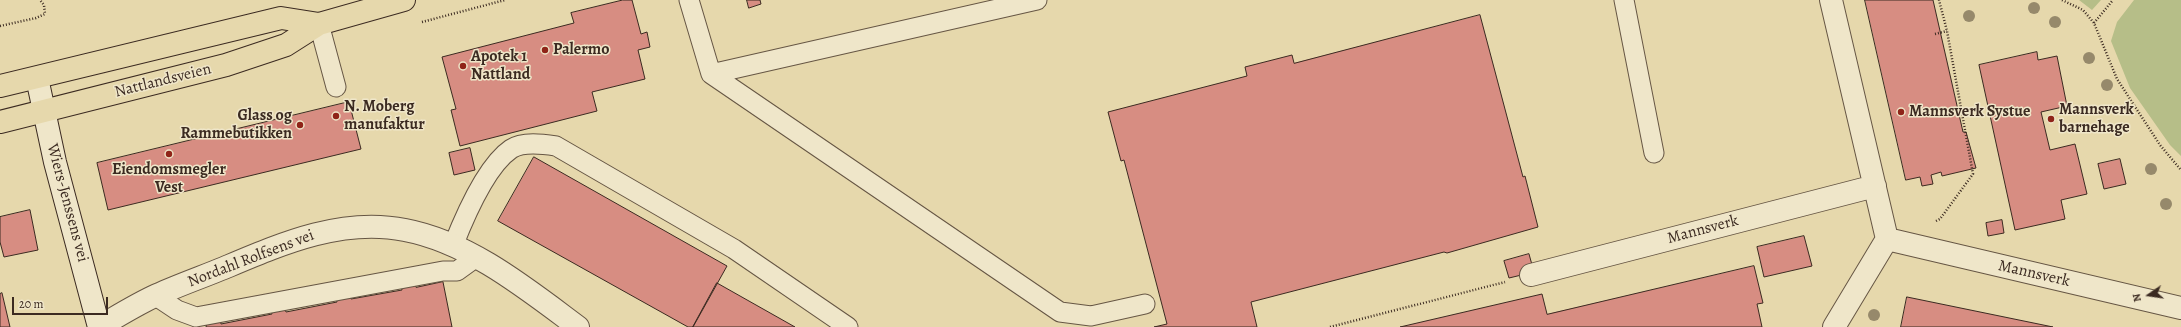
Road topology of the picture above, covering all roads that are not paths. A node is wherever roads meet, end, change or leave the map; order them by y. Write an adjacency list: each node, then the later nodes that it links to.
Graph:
1 (404, 0): 6 (main road, Nattlandsveien)
2 (689, 0): 7 (lane)
3 (1037, 0): 7 (lane)
4 (1624, 0): 13 (lane)
5 (1831, 0): 14 (street)
6 (319, 24): 8 (main road, Nattlandsveien); 10 (lane); 11 (main road, Nattlandsveien)
7 (711, 74): 20 (lane)
8 (37, 78): 9 (main road, Nattlandsveien); 11 (street, Wiers-Jenssens vei)
9 (0, 86)
10 (336, 87)
11 (43, 111): 12 (main road, Nattlandsveien); 22 (street, Wiers-Jenssens vei)
12 (0, 122)
13 (1654, 153)
14 (1875, 186): 15 (street); 18 (street, Mannsverk)
15 (1887, 239): 21 (street, Mannsverk); 25 (street)
16 (453, 246): 17 (street, Nordahl Rolfsens vei); 19 (street, Nordahl Rolfsens vei); 24 (lane)
17 (475, 258): 19 (lane); 23 (street, Nordahl Rolfsens vei)
18 (1531, 275)
19 (156, 296): 22 (street, Nordahl Rolfsens vei)
20 (1145, 304)
21 (2181, 308)
22 (99, 327)
23 (578, 327)
24 (848, 327)
25 (1834, 327)

